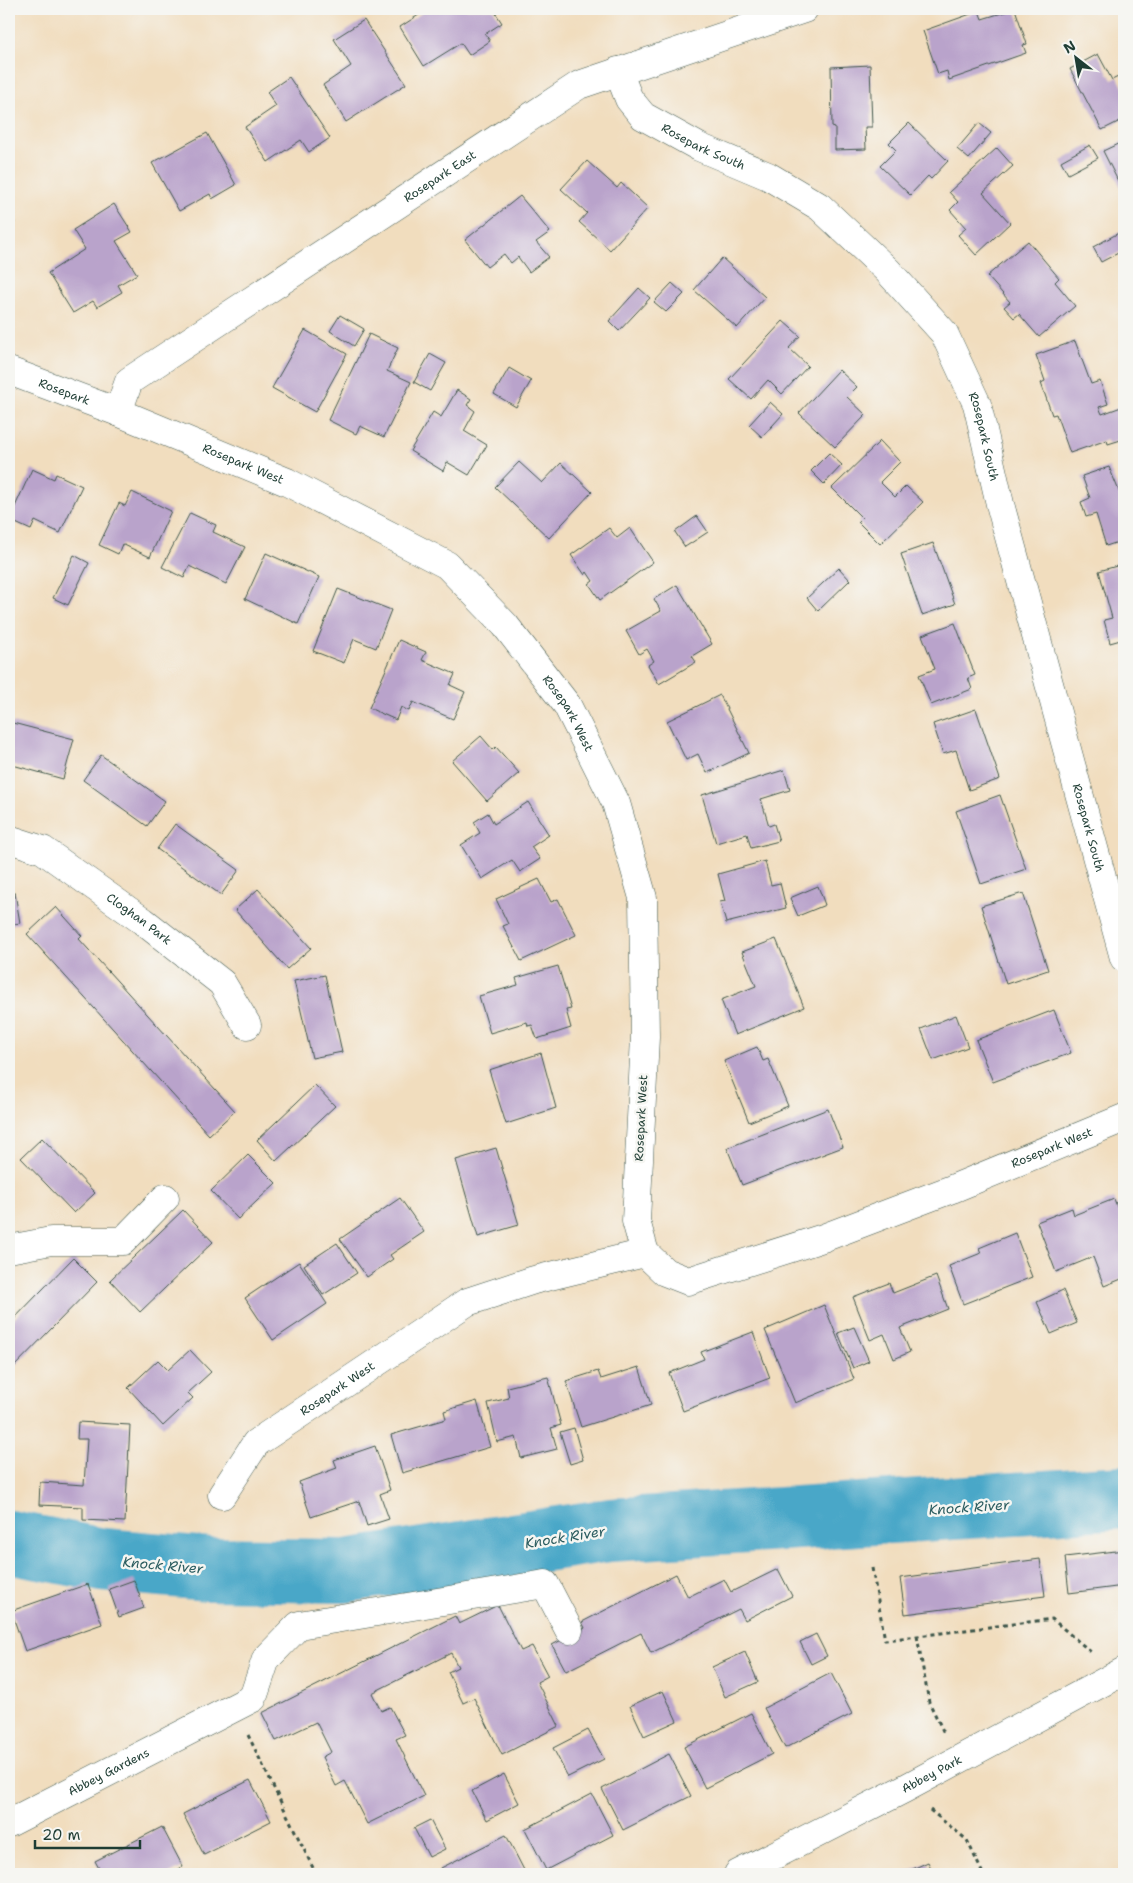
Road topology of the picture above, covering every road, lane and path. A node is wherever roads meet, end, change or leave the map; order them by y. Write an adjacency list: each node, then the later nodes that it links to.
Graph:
1 (804, 9): 2 (street, Rosepark East)
2 (618, 71): 4 (street, Rosepark East); 6 (street, Rosepark South)
3 (9, 371): 4 (street, Rosepark)
4 (118, 412): 11 (street, Rosepark West)
5 (9, 839): 7 (street, Cloghan Park)
6 (1124, 958)
7 (247, 1025)
8 (1124, 1118): 11 (street, Rosepark West)
9 (165, 1198): 10 (street)
10 (9, 1248)
11 (645, 1253): 12 (street, Rosepark West)
12 (222, 1495)
13 (872, 1568): 15 (path)
14 (569, 1630): 17 (street, Abbey Gardens)
15 (917, 1636): 16 (path); 18 (path)
16 (1121, 1672): 18 (street, Abbey Park)
17 (234, 1707): 20 (street, Abbey Gardens); 21 (path)
18 (958, 1760): 19 (street, Abbey Park)
19 (904, 1789): 22 (street, Abbey Park); 23 (path)
20 (9, 1823)
21 (316, 1874)
22 (738, 1874)
23 (984, 1874)

